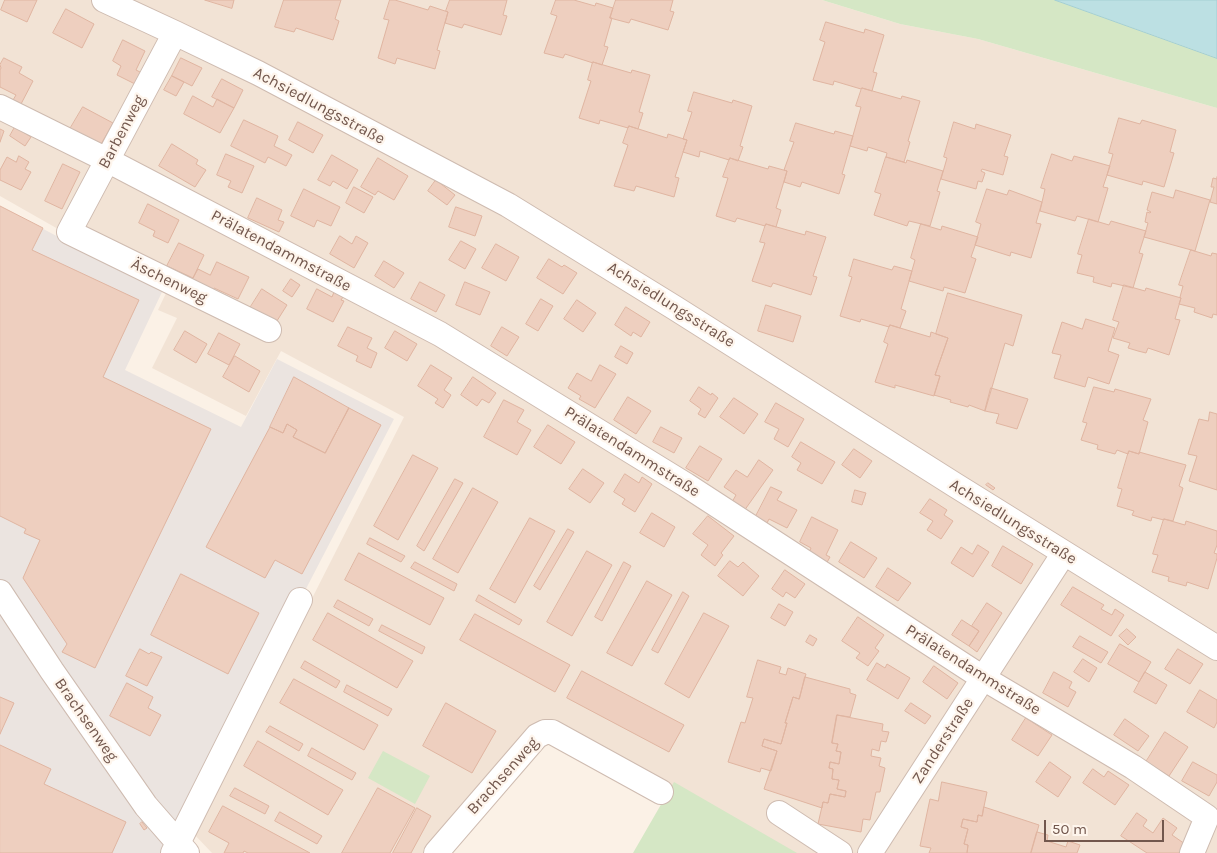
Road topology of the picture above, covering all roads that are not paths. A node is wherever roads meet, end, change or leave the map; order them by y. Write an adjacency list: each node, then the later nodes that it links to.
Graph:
1 (104, 0): 2 (street, Achsiedlungsstraße)
2 (175, 33): 4 (street, Barbenweg); 7 (street, Achsiedlungsstraße)
3 (0, 108): 4 (street, Prälatendammstraße)
4 (107, 160): 5 (street, Barbenweg); 11 (street, Prälatendammstraße)
5 (69, 232): 6 (street, Äschenweg)
6 (269, 330)
7 (1064, 553): 10 (street, Achsiedlungsstraße); 11 (street, Zanderstraße)
8 (0, 592): 14 (street, Brachsenweg)
9 (300, 600): 14 (street, Brachsenweg)
10 (1217, 648)
11 (983, 678): 17 (street, Zanderstraße); 18 (street, Prälatendammstraße)
12 (661, 792): 15 (street, Brachsenweg)
13 (779, 813): 16 (street)
14 (179, 850)
15 (436, 853)
16 (840, 853)
17 (870, 853)
18 (1192, 853)

